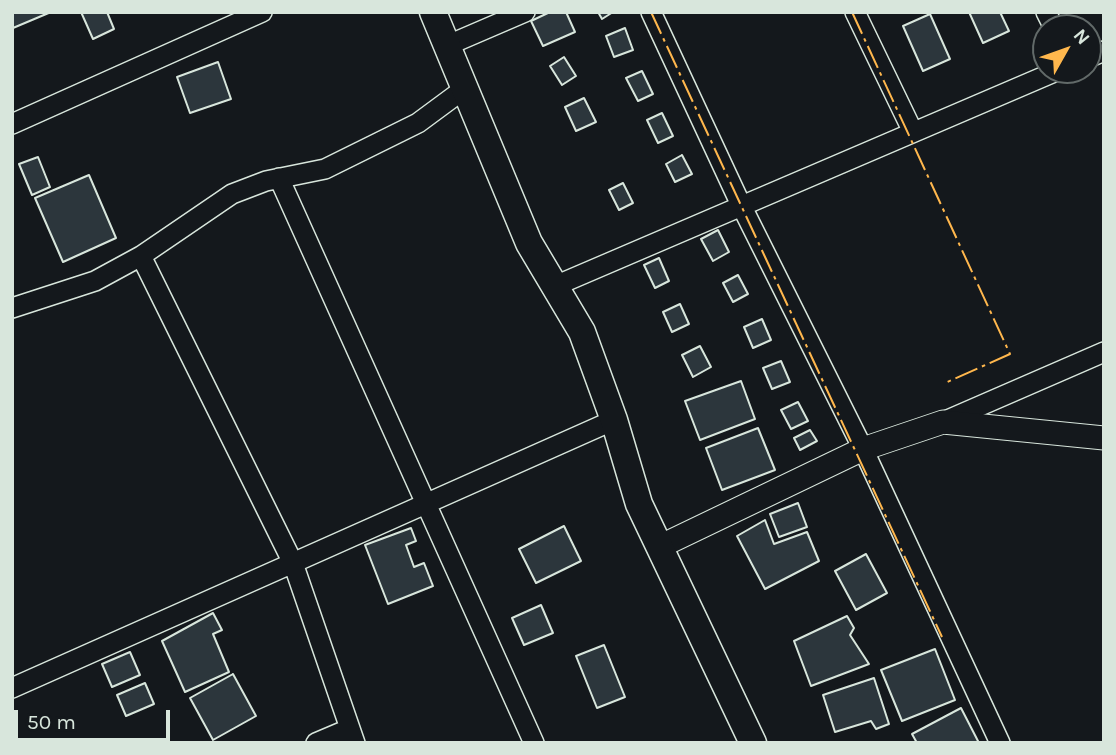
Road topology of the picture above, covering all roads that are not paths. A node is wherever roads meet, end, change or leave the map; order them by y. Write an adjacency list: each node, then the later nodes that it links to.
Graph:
1 (261, 12): 9 (street)
2 (433, 12): 6 (main road)
3 (525, 12): 6 (street)
4 (651, 12): 12 (street)
5 (855, 12): 10 (street)
6 (446, 46): 8 (main road)
7 (1032, 81): 10 (street)
8 (464, 89): 11 (street); 14 (main road)
9 (12, 124)
10 (913, 132): 12 (street)
11 (279, 178): 13 (street); 21 (street)
12 (741, 205): 14 (street); 20 (street)
13 (141, 256): 15 (street); 23 (street)
14 (555, 286): 17 (main road)
15 (12, 308)
16 (1104, 352): 18 (street)
17 (614, 419): 21 (street); 22 (main road)
18 (943, 422): 19 (street); 20 (street)
19 (1104, 438)
20 (863, 449): 22 (street); 29 (street)
21 (426, 504): 23 (street); 27 (street)
22 (659, 547): 28 (main road)
23 (293, 563): 24 (street); 25 (street)
24 (12, 688)
25 (352, 736): 26 (street)
26 (316, 743)
27 (534, 743)
28 (753, 743)
29 (1000, 743)

